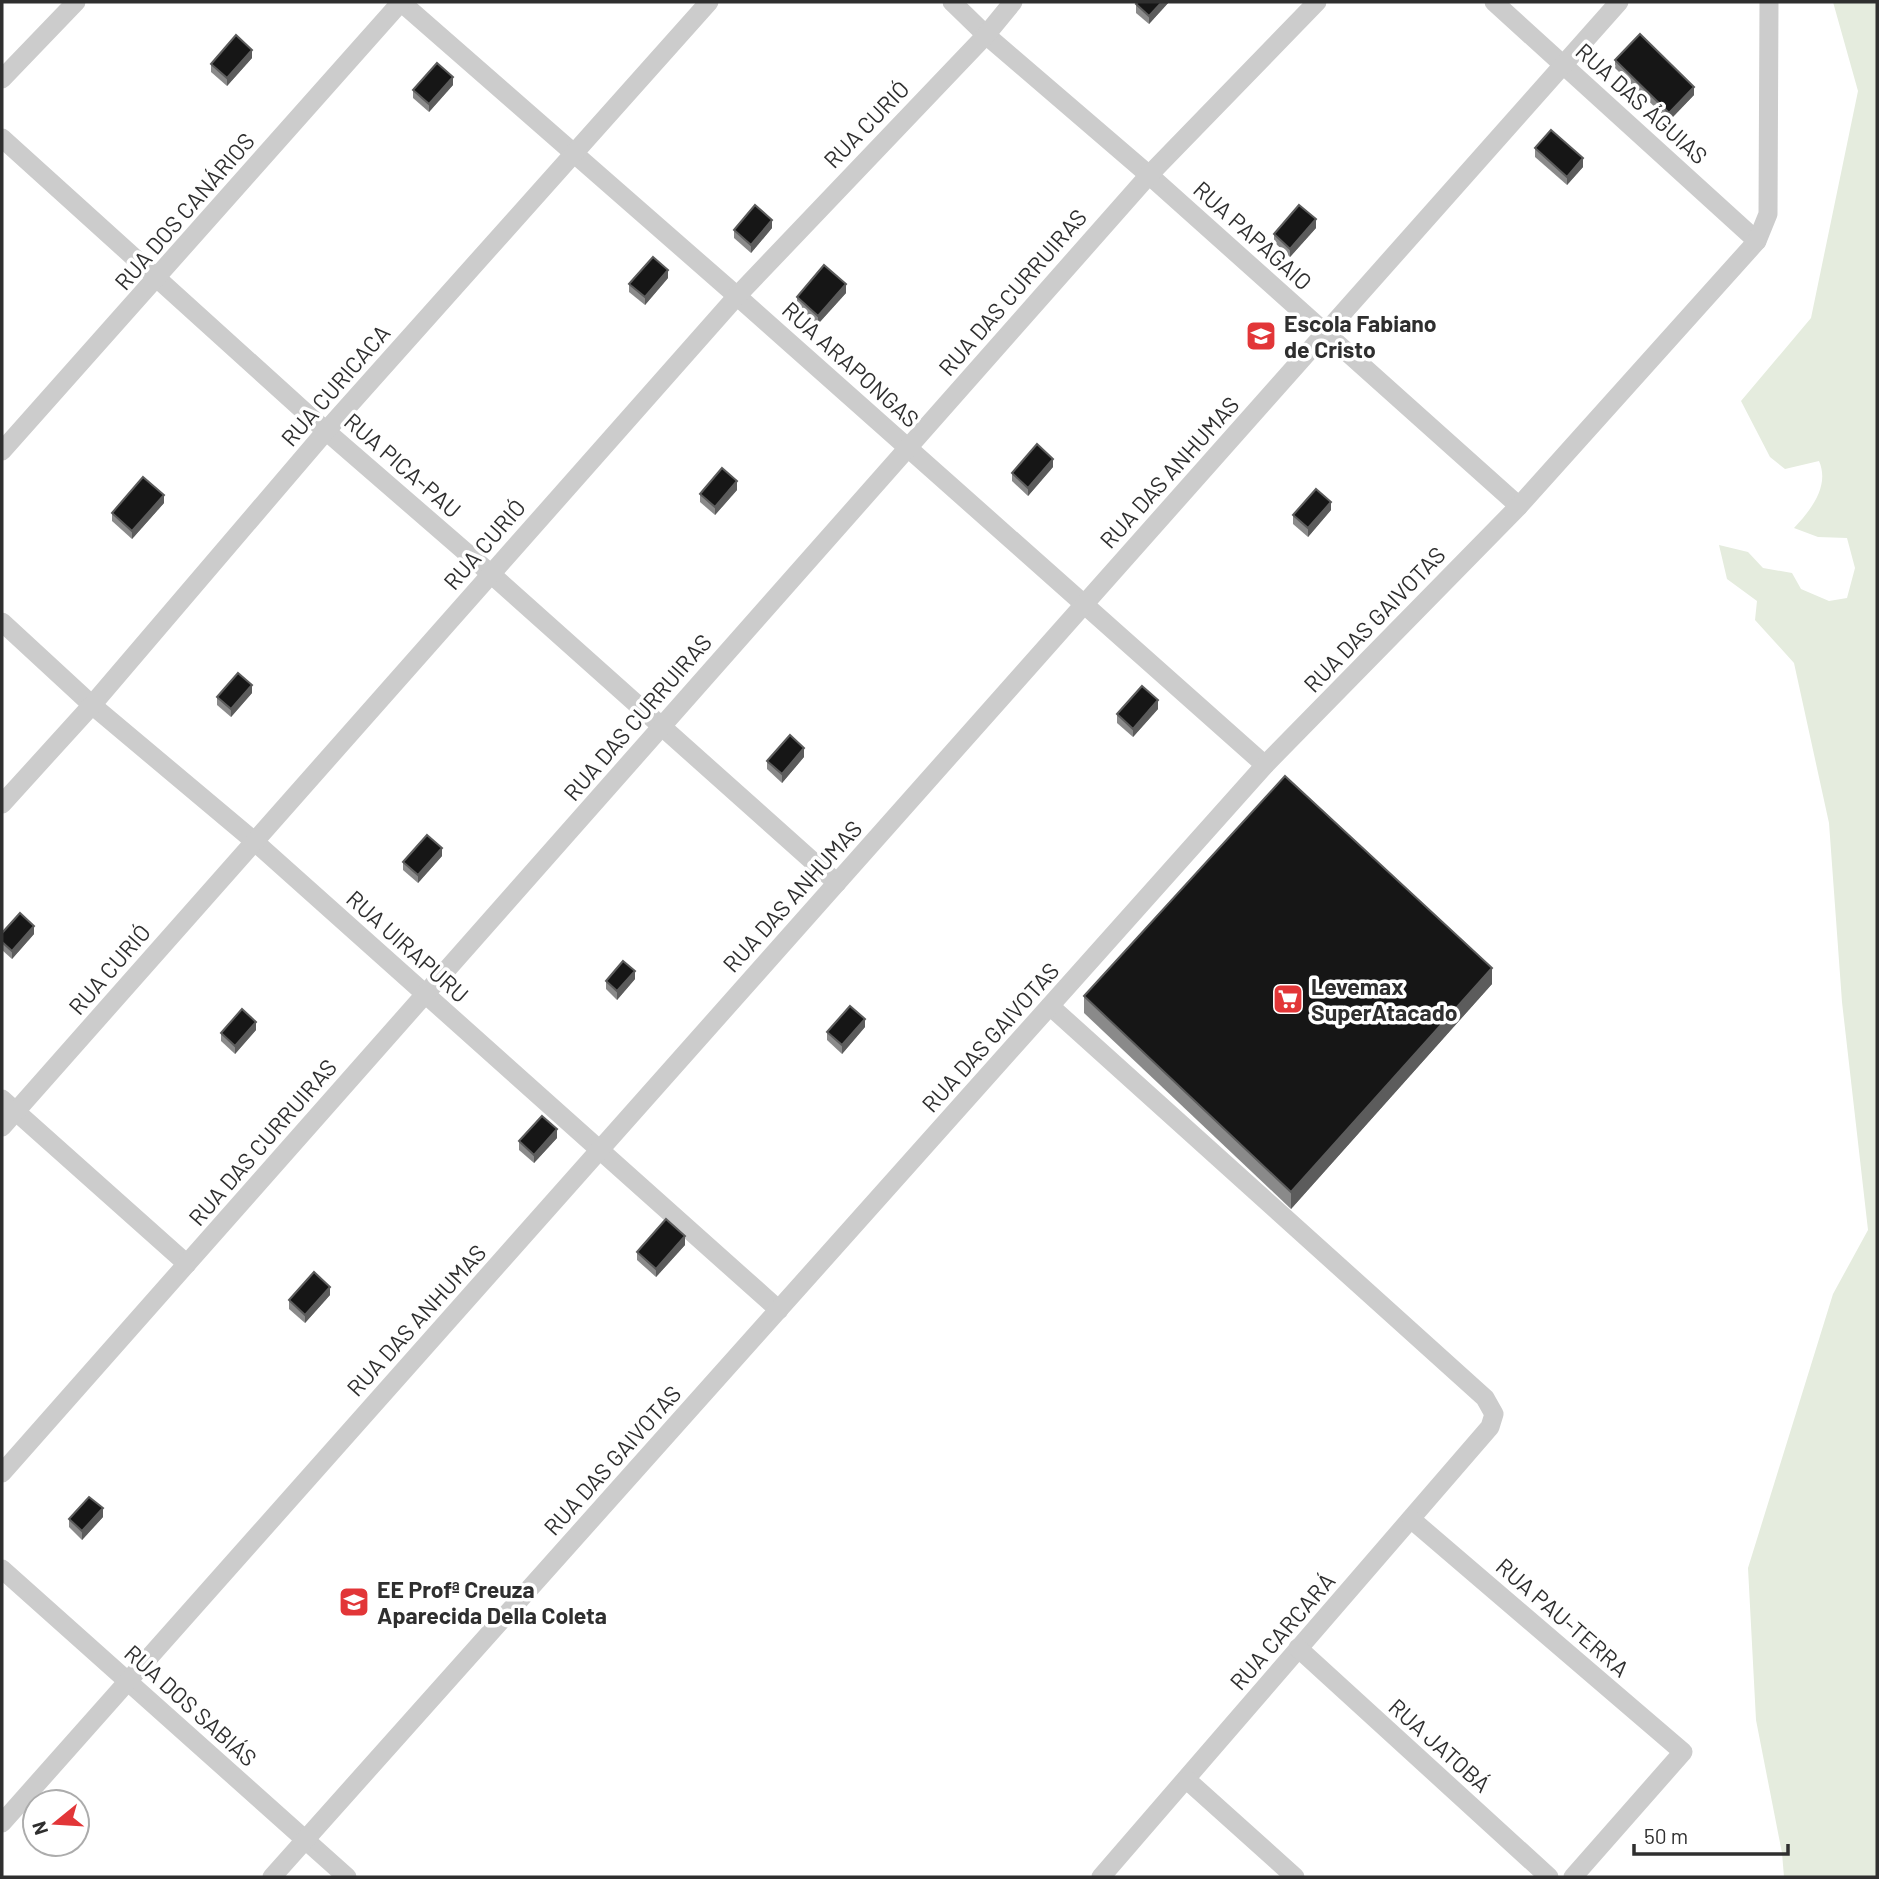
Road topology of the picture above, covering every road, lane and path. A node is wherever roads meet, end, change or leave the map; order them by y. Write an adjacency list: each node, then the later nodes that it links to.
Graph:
1 (76, 2): 12 (street)
2 (401, 2): 14 (street, RUA ARAPONGAS); 17 (street, RUA DOS CANÁRIOS)
3 (709, 2): 14 (street, RUA CURICACA)
4 (952, 2): 10 (street, RUA PAPAGAIO)
5 (1013, 2): 10 (street, RUA CURIÓ)
6 (1317, 2): 15 (street, RUA DAS CURRUIRAS)
7 (1494, 2): 11 (street, RUA DAS ÁGUIAS)
8 (1619, 2): 11 (street, RUA DAS ANHUMAS)
9 (1769, 2): 16 (street)
10 (986, 34): 15 (street, RUA PAPAGAIO); 18 (street, RUA CURIÓ)
11 (1563, 65): 16 (street, RUA DAS ÁGUIAS); 19 (street, RUA DAS ANHUMAS)
12 (2, 79)
13 (2, 138): 17 (street, RUA PICA-PAU)
14 (573, 153): 18 (street, RUA ARAPONGAS); 20 (street, RUA CURICACA)
15 (1149, 175): 19 (street, RUA PAPAGAIO); 21 (street, RUA DAS CURRUIRAS)
16 (1757, 241): 23 (street, RUA DAS GAIVOTAS)
17 (158, 278): 20 (street, RUA PICA-PAU); 22 (street, RUA DOS CANÁRIOS)
18 (737, 296): 21 (street, RUA ARAPONGAS); 24 (street, RUA CURIÓ)
19 (1325, 333): 23 (street, RUA PAPAGAIO); 25 (street, RUA DAS ANHUMAS)
20 (326, 431): 24 (street, RUA PICA-PAU); 27 (street, RUA CURICACA)
21 (908, 448): 25 (street, RUA ARAPONGAS); 28 (street, RUA DAS CURRUIRAS)
22 (2, 451)
23 (1519, 506): 29 (street, RUA DAS GAIVOTAS)
24 (491, 574): 28 (street, RUA PICA-PAU); 31 (street, RUA CURIÓ)
25 (1084, 604): 29 (street, RUA ARAPONGAS); 32 (street, RUA DAS ANHUMAS)
26 (2, 622): 27 (street, RUA UIRAPURU)
27 (92, 705): 30 (street, RUA CURICACA); 31 (street, RUA UIRAPURU)
28 (662, 727): 32 (street, RUA PICA-PAU); 33 (street, RUA DAS CURRUIRAS)
29 (1265, 765): 34 (street, RUA DAS GAIVOTAS)
30 (2, 804)
31 (254, 841): 33 (street, RUA UIRAPURU); 35 (street, RUA CURIÓ)
32 (837, 883): 37 (street, RUA DAS ANHUMAS)
33 (425, 994): 37 (street, RUA UIRAPURU); 38 (street, RUA DAS CURRUIRAS)
34 (1050, 1006): 39 (street, RUA DAS GAIVOTAS); 41 (street, RUA CARCARÁ)
35 (9, 1105): 36 (street, RUA CURIÓ); 38 (street)
36 (2, 1127)
37 (600, 1150): 39 (street, RUA UIRAPURU); 44 (street, RUA DAS ANHUMAS)
38 (187, 1264): 40 (street, RUA DAS CURRUIRAS)
39 (779, 1310): 47 (street, RUA DAS GAIVOTAS)
40 (2, 1473)
41 (1411, 1519): 43 (street, RUA CARCARÁ); 53 (street, RUA PAU-TERRA)
42 (2, 1569): 44 (street, RUA DOS SABIÁS)
43 (1298, 1648): 45 (street, RUA CARCARÁ); 52 (street, RUA JATOBÁ)
44 (128, 1682): 46 (street, RUA DAS ANHUMAS); 47 (street, RUA DOS SABIÁS)
45 (1187, 1780): 50 (street, RUA CARCARÁ); 51 (street)
46 (2, 1823)
47 (305, 1840): 48 (street, RUA DAS GAIVOTAS); 49 (street, RUA DOS SABIÁS)
48 (272, 1877)
49 (347, 1877)
50 (1101, 1877)
51 (1295, 1877)
52 (1549, 1877)
53 (1573, 1877)

